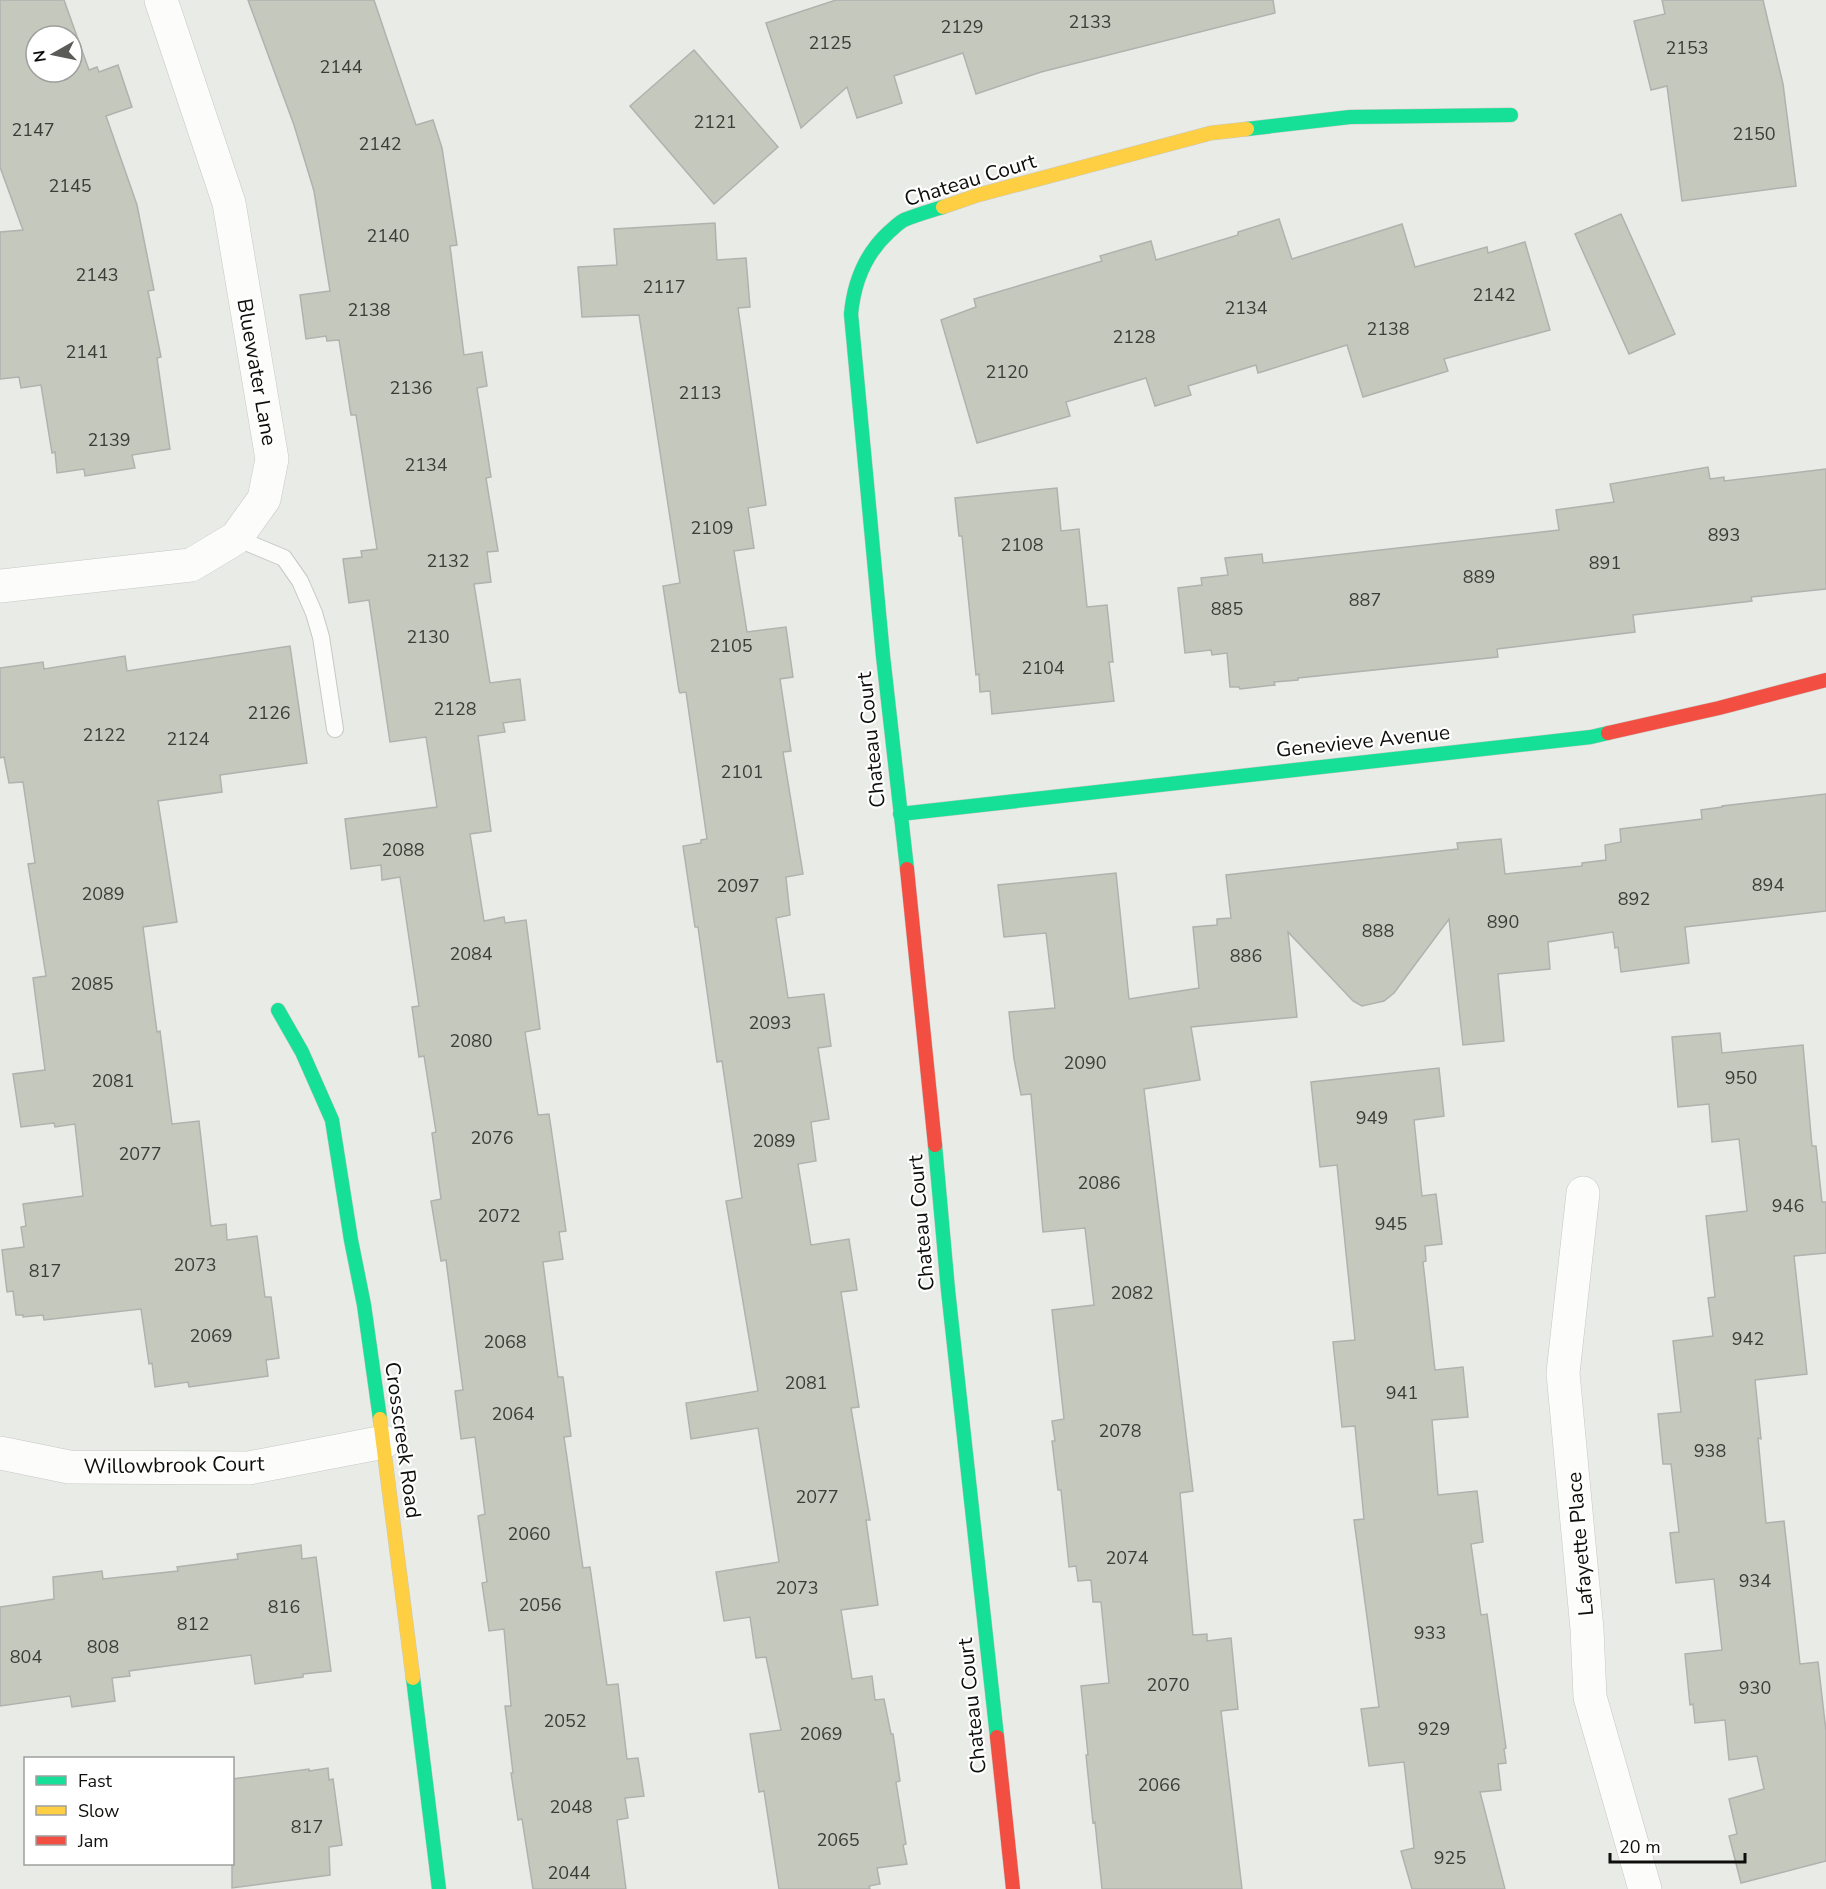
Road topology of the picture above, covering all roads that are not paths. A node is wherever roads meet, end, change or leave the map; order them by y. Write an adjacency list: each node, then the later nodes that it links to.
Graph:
1 (161, 0): 3 (street, Bluewater Lane)
2 (1511, 116): 7 (street, Chateau Court)
3 (236, 538): 4 (street, Bluewater Lane); 6 (lane)
4 (0, 586)
5 (1826, 680): 7 (street, Genevieve Avenue)
6 (335, 729)
7 (900, 814): 13 (street, Chateau Court)
8 (278, 1010): 10 (street, Crosscreek Road)
9 (1583, 1193): 14 (street, Lafayette Place)
10 (384, 1442): 11 (street, Willowbrook Court); 12 (street, Crosscreek Road)
11 (0, 1453)
12 (439, 1889)
13 (1013, 1889)
14 (1645, 1889)

